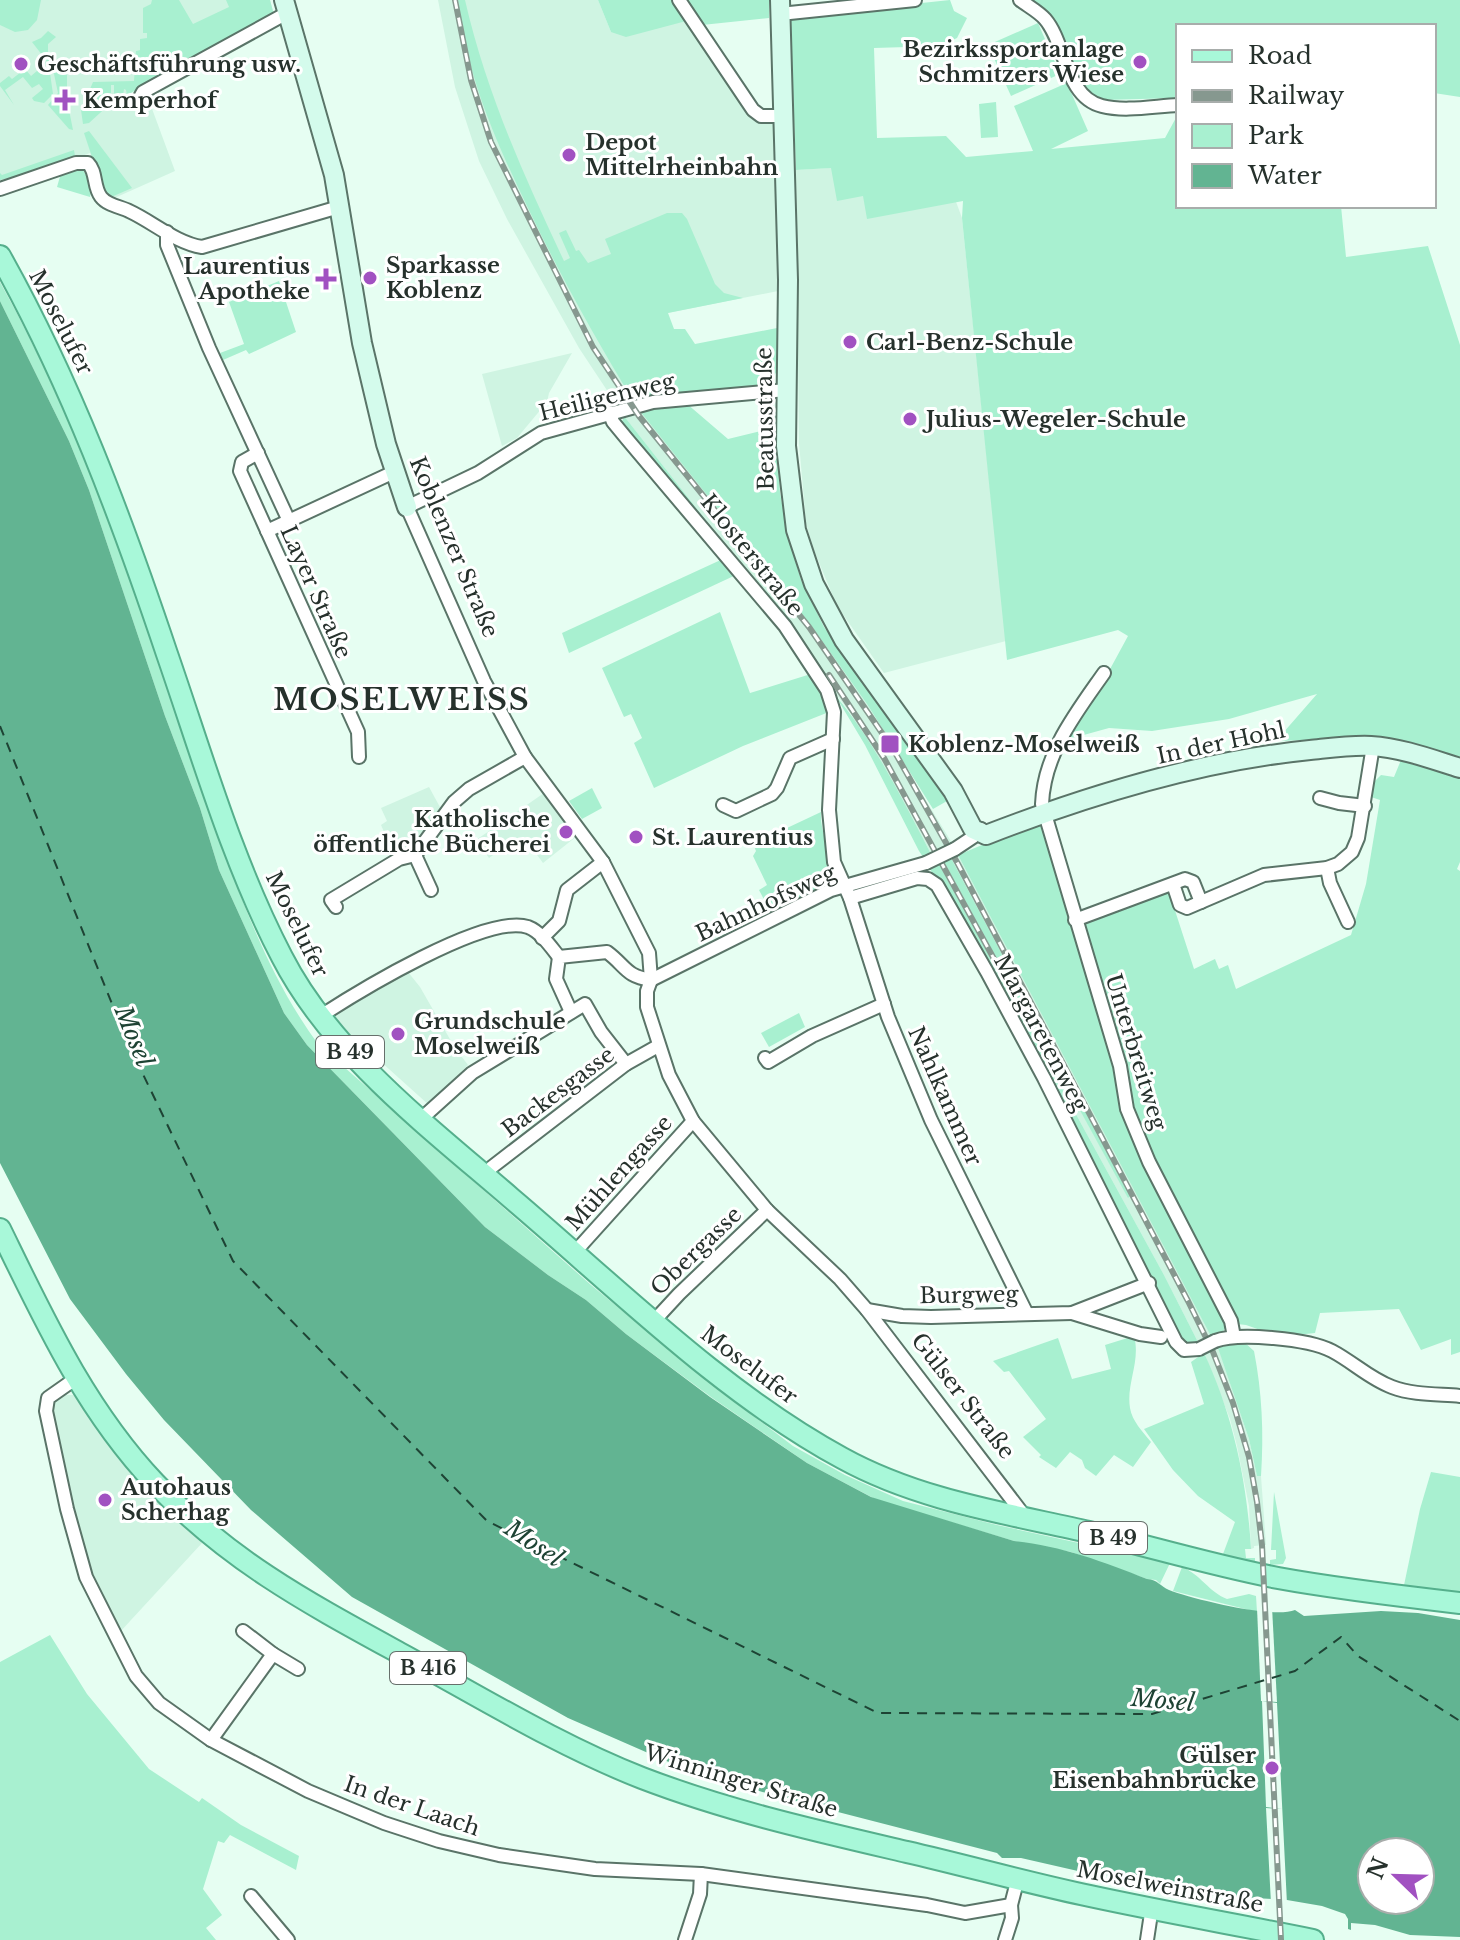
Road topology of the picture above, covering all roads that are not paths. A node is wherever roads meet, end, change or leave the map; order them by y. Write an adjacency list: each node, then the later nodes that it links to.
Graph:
1 (679, 0): 8 (street)
2 (915, 0): 5 (street)
3 (1020, 0): 7 (street)
4 (286, 7): 6 (street); 12 (street, Koblenzer Straße)
5 (780, 7): 8 (street, Beatusstraße)
6 (138, 101)
7 (1176, 105)
8 (784, 116): 17 (street, Beatusstraße)
9 (23, 180): 10 (street); 11 (street); 13 (street)
10 (0, 183)
11 (0, 189)
12 (339, 207): 14 (street); 20 (street, Koblenzer Straße)
13 (167, 232): 14 (street); 16 (street, Layer Straße)
14 (199, 246): 16 (street)
15 (0, 256): 50 (main road, Moselufer / B 49)
16 (174, 261): 19 (street, Layer Straße)
17 (786, 390): 18 (street, Heiligenweg); 34 (street, Beatusstraße)
18 (609, 412): 21 (street, Heiligenweg); 25 (street, Klosterstraße)
19 (258, 453): 22 (street, Layer Straße); 23 (street, Layer Straße)
20 (394, 472): 21 (street, Koblenzer Straße); 22 (street)
21 (407, 507): 28 (street, Koblenzer Straße)
22 (289, 521): 23 (street)
23 (267, 531): 27 (street, Layer Straße)
24 (1104, 673): 33 (street)
25 (833, 739): 31 (street); 40 (street, Klosterstraße)
26 (1373, 746): 29 (street, In der Hohl); 32 (street); 33 (street, In der Hohl)
27 (359, 757)
28 (525, 757): 35 (street); 36 (street, Koblenzer Straße)
29 (1460, 768)
30 (1320, 798): 32 (street)
31 (723, 805)
32 (1365, 806): 37 (street)
33 (1044, 813): 34 (street, In der Hohl); 43 (street, Unterbreitweg)
34 (986, 830): 40 (street, Bahnhofsweg, bridge)
35 (415, 855): 39 (street); 42 (street)
36 (603, 862): 45 (street); 47 (street, Koblenzer Straße)
37 (1327, 868): 41 (street); 44 (street)
38 (1173, 884): 41 (street); 41 (street); 43 (street)
39 (431, 890)
40 (847, 892): 47 (street, Bahnhofsweg); 48 (street, Nahlkammer); 60 (street, Margaretenweg)
41 (1201, 902)
42 (336, 907)
43 (1075, 920): 66 (street, Unterbreitweg)
44 (1348, 922)
45 (542, 938): 46 (street); 50 (street)
46 (559, 957): 47 (street); 49 (street)
47 (651, 980): 51 (street, Gülser Straße)
48 (884, 1004): 52 (street); 63 (street, Nahlkammer)
49 (571, 1012): 53 (street); 54 (street)
50 (319, 1017): 54 (main road, Moselufer / B 49)
51 (658, 1046): 53 (street, Backesgasse); 55 (street, Gülser Straße)
52 (765, 1058)
53 (626, 1064): 56 (street, Backesgasse)
54 (421, 1119): 56 (main road, Moselufer / B 49)
55 (693, 1121): 57 (street, Gülser Straße); 59 (street, Mühlengasse)
56 (485, 1175): 59 (main road, Moselufer / B 49)
57 (767, 1210): 61 (street, Gülser Straße); 64 (street, Obergasse)
58 (0, 1229): 67 (main road, Winninger Straße / B 416)
59 (575, 1252): 64 (main road, Moselufer / B 49)
60 (1149, 1283): 62 (street, Burgweg); 66 (street, bridge)
61 (867, 1310): 63 (street, Burgweg); 69 (street, Gülser Straße)
62 (1072, 1313): 63 (street, Burgweg); 65 (street, Burgweg)
63 (1027, 1314)
64 (654, 1321): 69 (main road, Moselufer / B 49)
65 (1161, 1337)
66 (1234, 1337): 68 (street)
67 (75, 1379): 74 (street, In der Laach); 76 (main road, Winninger Straße / B 416)
68 (1460, 1396)
69 (1026, 1518): 70 (main road, B 49)
70 (1460, 1603)
71 (243, 1631): 72 (street)
72 (273, 1654): 73 (street); 74 (street)
73 (298, 1669)
74 (211, 1740): 75 (street, In der Laach)
75 (701, 1874): 78 (street, In der Laach); 81 (street)
76 (1018, 1878): 78 (street); 79 (main road, Moselweinstraße / B 416)
77 (251, 1896): 80 (street)
78 (1011, 1905): 82 (street)
79 (1152, 1907): 83 (street); 84 (main road, Moselweinstraße / B 416)
80 (288, 1940)
81 (685, 1940)
82 (1005, 1940)
83 (1147, 1940)
84 (1313, 1940)

